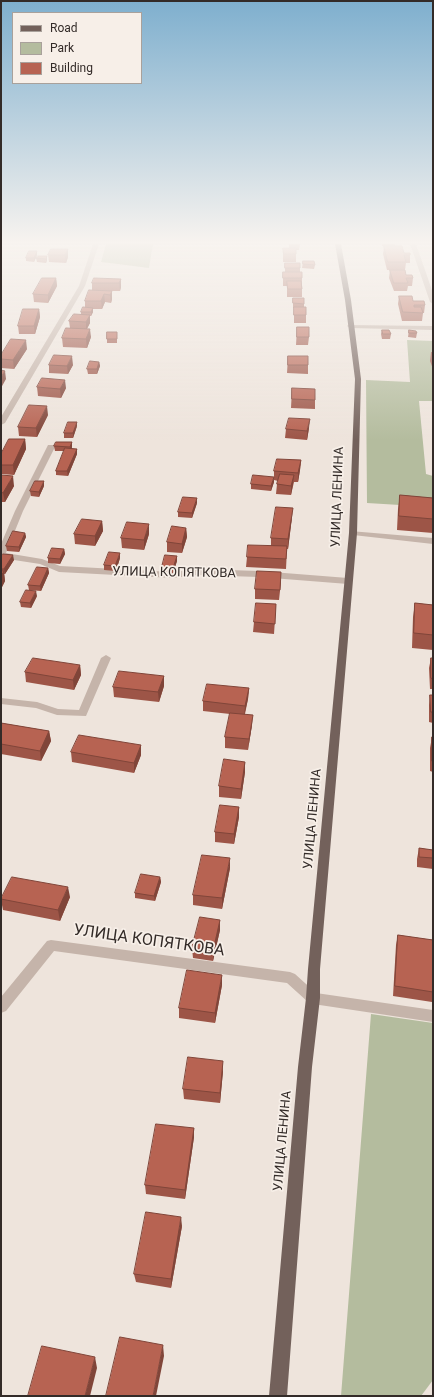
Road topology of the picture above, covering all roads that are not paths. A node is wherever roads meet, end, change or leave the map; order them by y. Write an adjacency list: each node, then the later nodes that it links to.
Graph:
1 (68, 309): 5 (street)
2 (349, 309): 3 (main road, УЛИЦА ЛЕНИНА)
3 (350, 326): 4 (street); 7 (main road, УЛИЦА ЛЕНИНА)
4 (433, 328)
5 (1, 423)
6 (52, 447): 9 (street)
7 (353, 533): 8 (street); 10 (main road, УЛИЦА ЛЕНИНА)
8 (433, 541)
9 (1, 554): 10 (street, УЛИЦА КОПЯТКОВА)
10 (348, 581): 13 (main road, УЛИЦА ЛЕНИНА)
11 (106, 658): 12 (street)
12 (1, 701)
13 (313, 998): 14 (street, УЛИЦА КОПЯТКОВА); 15 (street); 16 (main road, УЛИЦА ЛЕНИНА)
14 (1, 1007)
15 (433, 1016)
16 (278, 1396)

